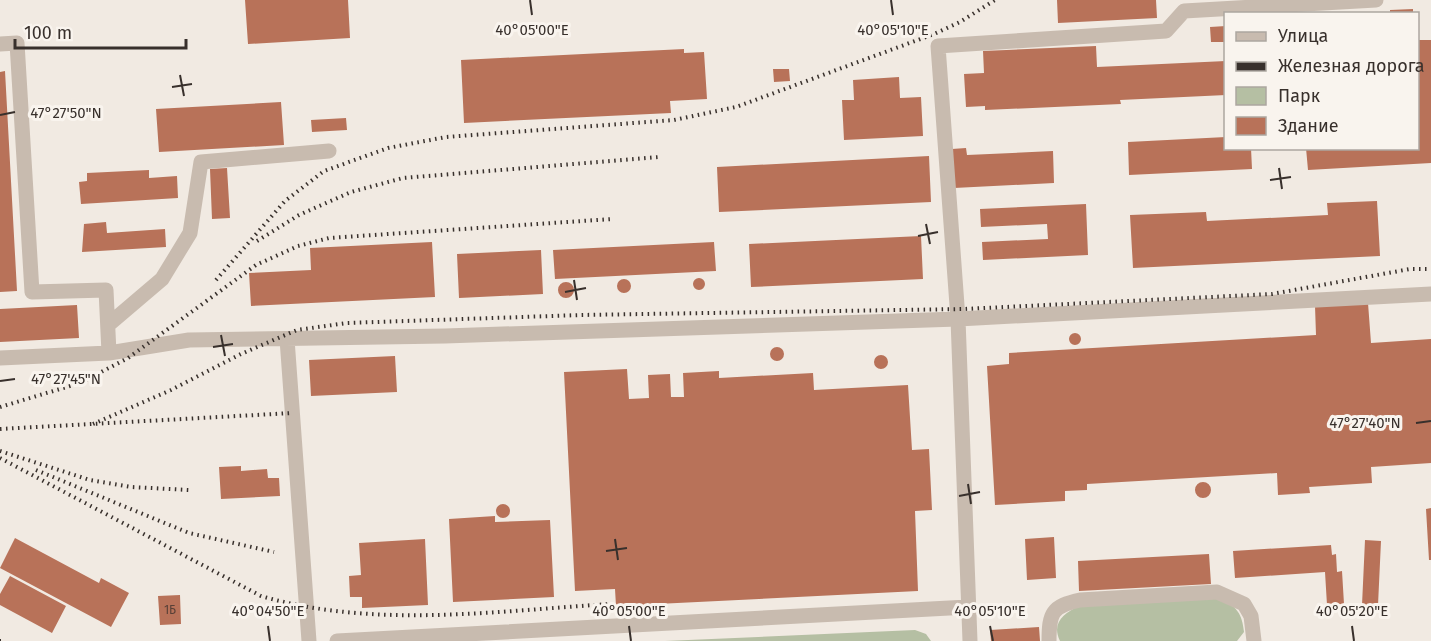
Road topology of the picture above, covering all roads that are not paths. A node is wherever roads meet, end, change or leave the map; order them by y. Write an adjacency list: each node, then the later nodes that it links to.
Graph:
1 (1376, 0): 5 (street)
2 (0, 44): 6 (street)
3 (329, 151): 6 (street)
4 (1431, 294): 5 (street)
5 (958, 319): 7 (street); 10 (street)
6 (108, 325): 8 (street)
7 (287, 339): 8 (street); 11 (street)
8 (109, 353): 9 (street)
9 (0, 358)
10 (968, 607): 12 (street); 13 (street)
11 (309, 641)
12 (337, 641)
13 (970, 641)
14 (1049, 641): 15 (street)
15 (1254, 641)

